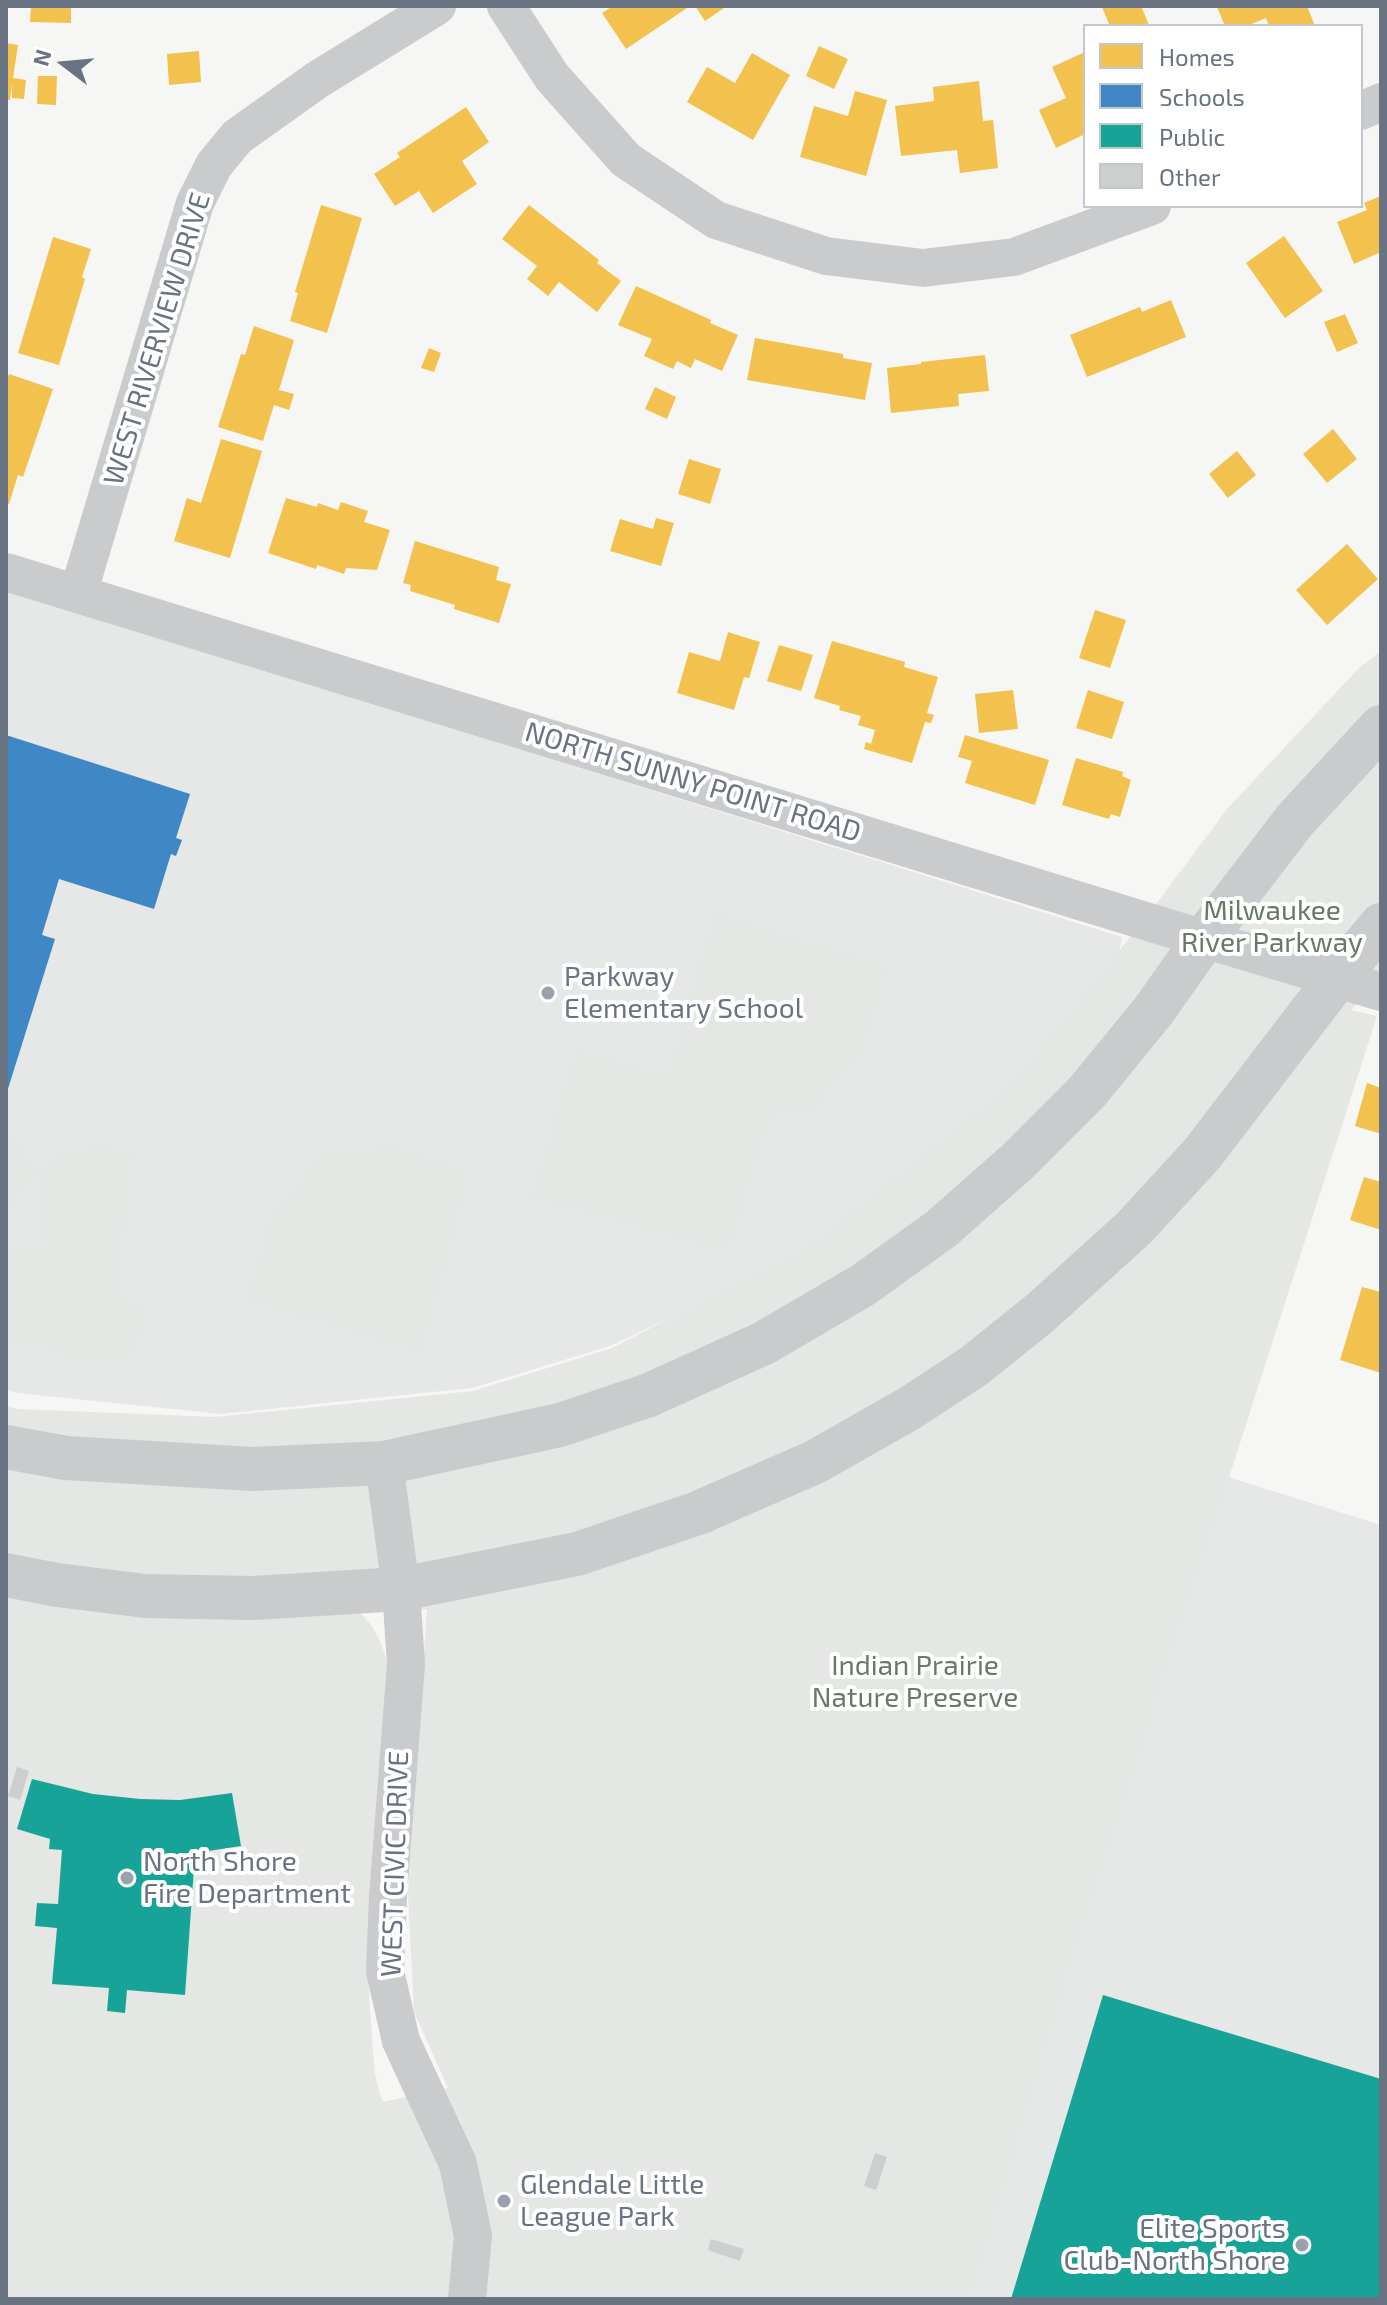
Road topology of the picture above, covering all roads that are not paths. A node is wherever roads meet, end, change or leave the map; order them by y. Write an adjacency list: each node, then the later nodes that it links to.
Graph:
1 (437, 6): 5 (street, WEST RIVERVIEW DRIVE)
2 (506, 6): 3 (street)
3 (1147, 208)
4 (6, 572): 5 (street, NORTH SUNNY POINT ROAD)
5 (78, 594): 8 (street, NORTH SUNNY POINT ROAD)
6 (1381, 727): 8 (street)
7 (1381, 925): 9 (street)
8 (1204, 939): 9 (street, NORTH SUNNY POINT ROAD); 12 (street)
9 (1337, 978): 10 (street, NORTH SUNNY POINT ROAD); 14 (street)
10 (1381, 992)
11 (6, 1447): 12 (street)
12 (384, 1463): 14 (street, WEST CIVIC DRIVE)
13 (6, 1575): 14 (street)
14 (401, 1589): 15 (street, WEST CIVIC DRIVE)
15 (467, 2299)

